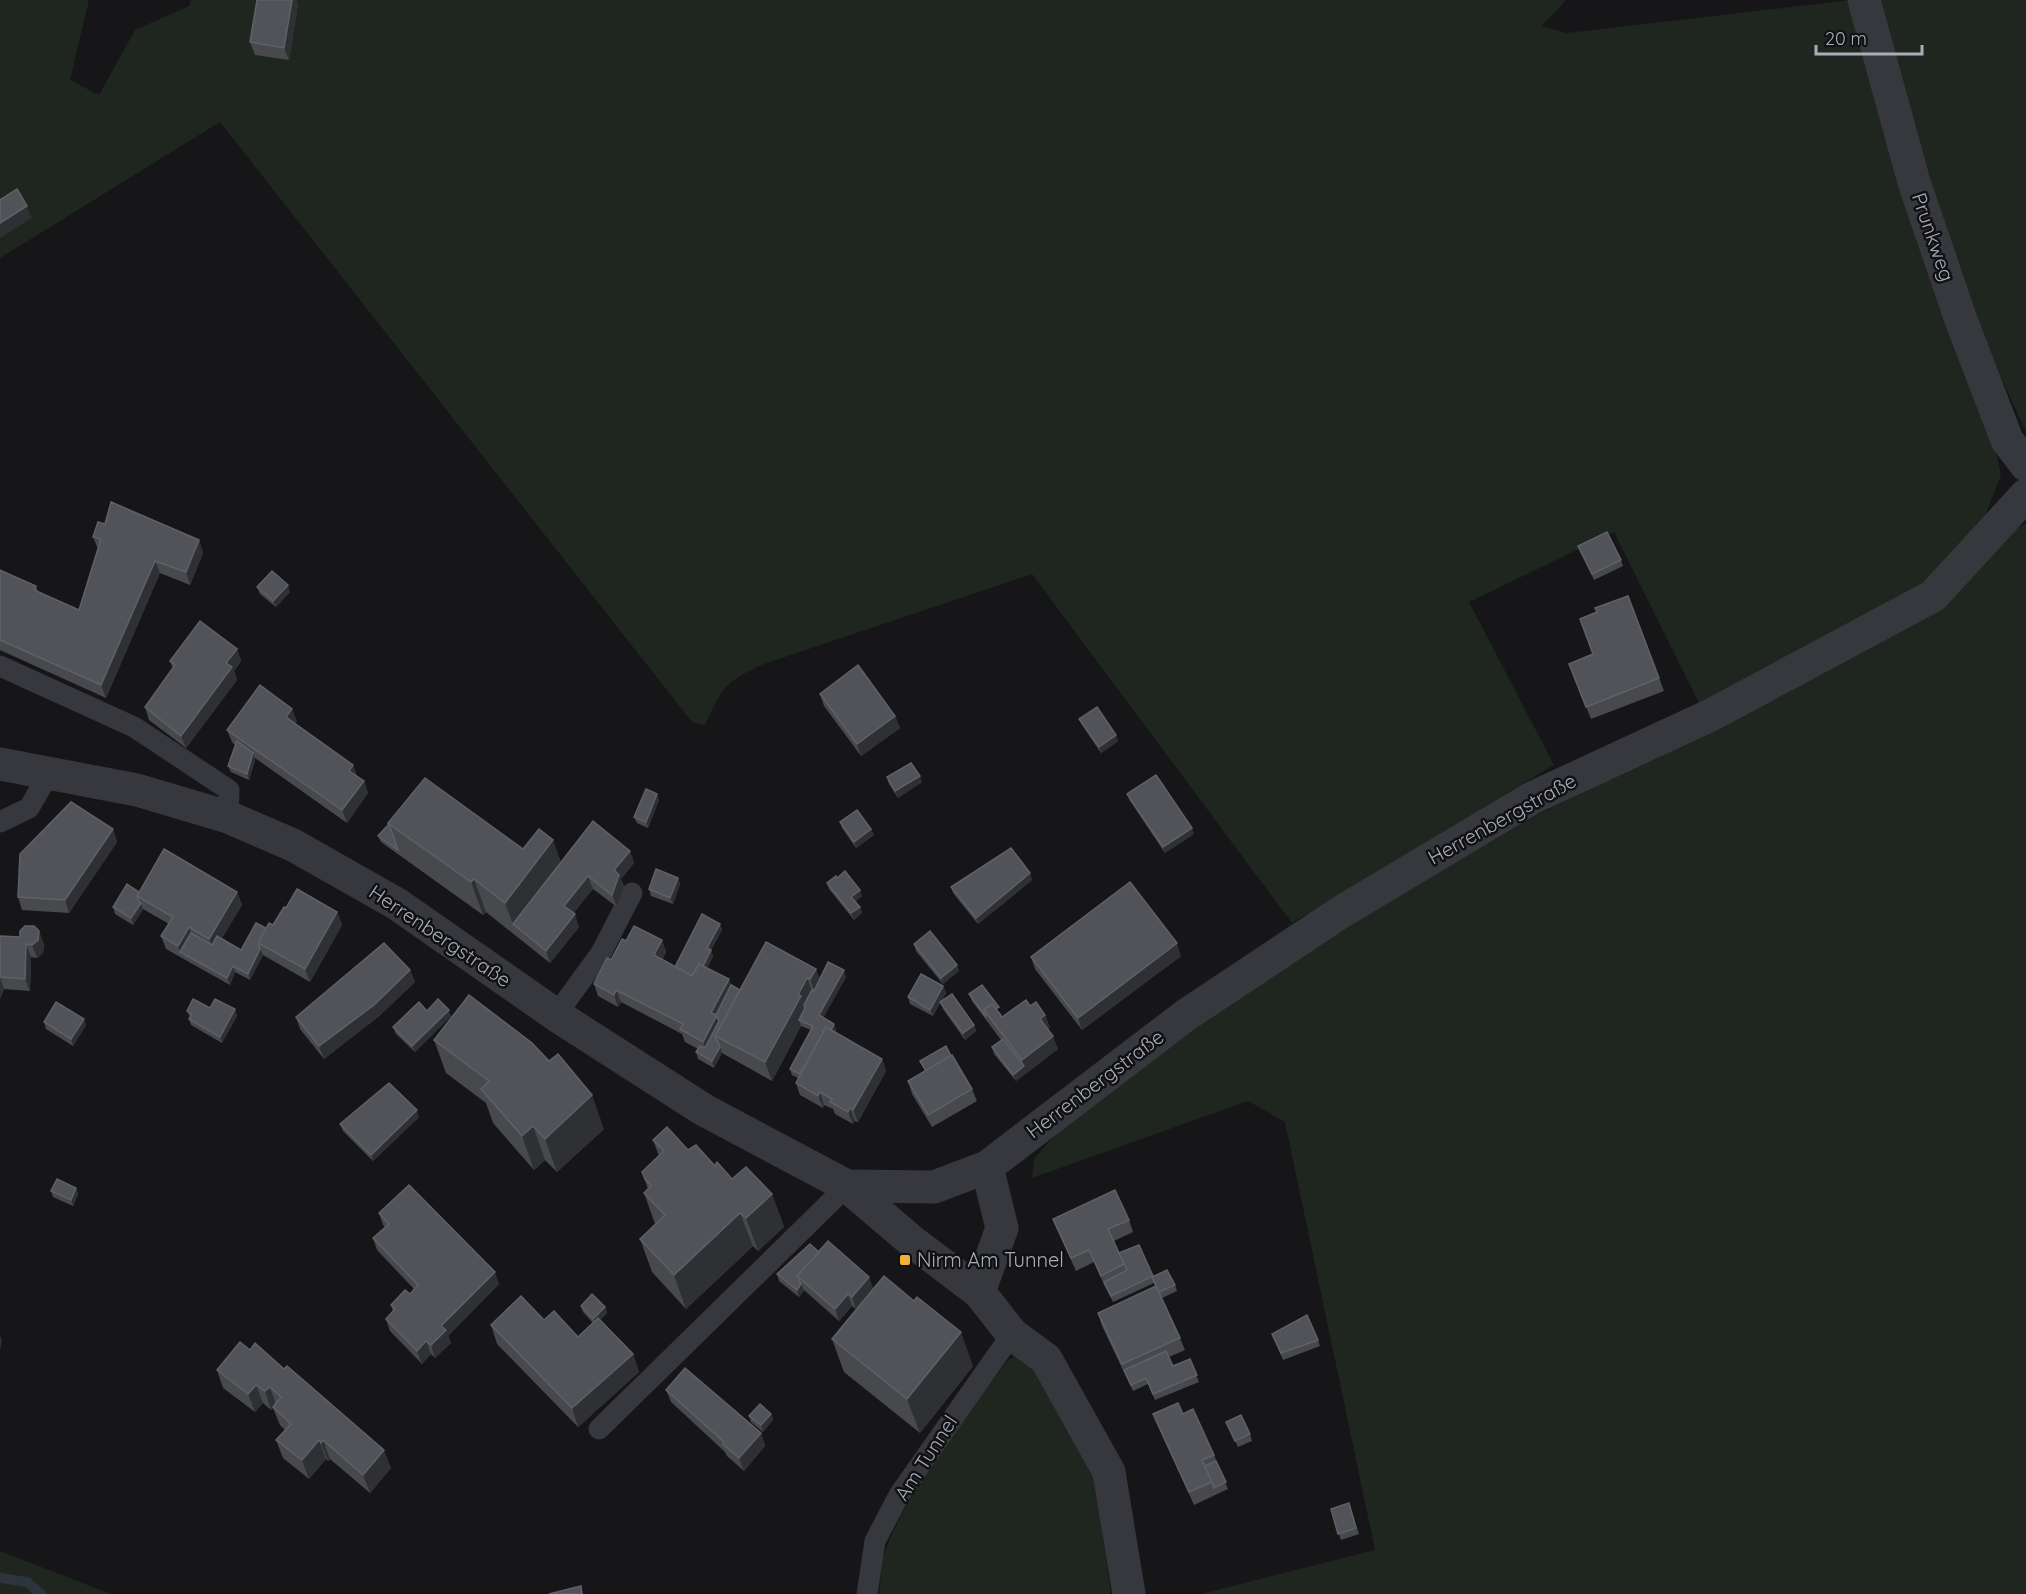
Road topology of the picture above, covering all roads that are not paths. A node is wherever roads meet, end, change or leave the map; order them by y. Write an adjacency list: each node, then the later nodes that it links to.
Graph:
1 (1864, 0): 2 (street, Prunkweg)
2 (2026, 465)
3 (2026, 495): 11 (street, Herrenbergstraße)
4 (0, 666): 7 (lane)
5 (0, 764): 6 (street, Herrenbergstraße)
6 (50, 772): 7 (street, Herrenbergstraße); 8 (lane)
7 (228, 817): 10 (street, Herrenbergstraße)
8 (0, 822)
9 (632, 893): 10 (lane)
10 (556, 1015): 12 (street, Herrenbergstraße)
11 (987, 1167): 12 (street, Herrenbergstraße); 13 (street)
12 (847, 1186): 13 (street, Herrenbergstraße); 15 (lane)
13 (979, 1292): 14 (street)
14 (1012, 1334): 16 (lane, Am Tunnel); 17 (street)
15 (599, 1429)
16 (867, 1594)
17 (1129, 1594)

